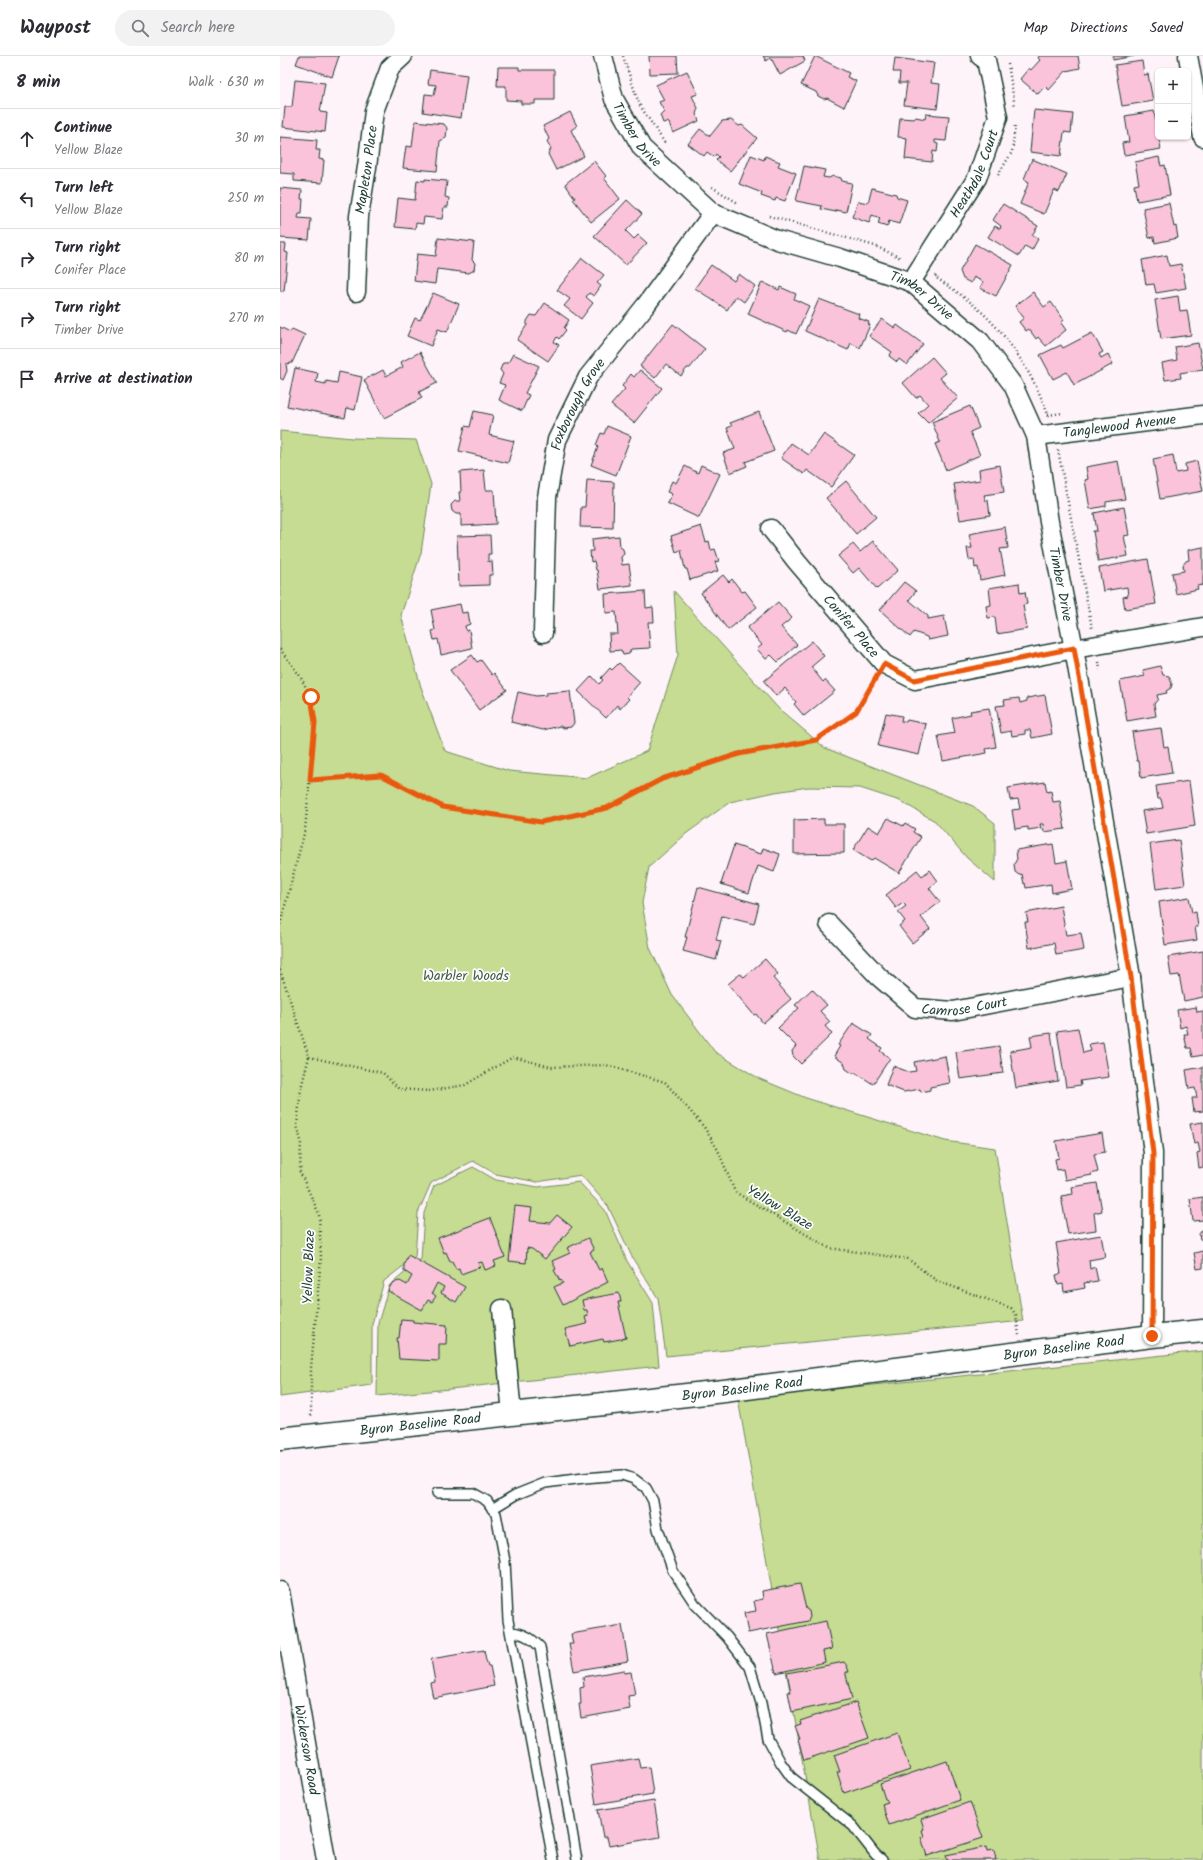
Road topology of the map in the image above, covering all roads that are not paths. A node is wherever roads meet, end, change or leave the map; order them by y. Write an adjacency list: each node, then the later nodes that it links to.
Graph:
1 (403, 56): 8 (street, Mapleton Place)
2 (603, 56): 6 (street, Timber Drive)
3 (1188, 56): 5 (street)
4 (985, 57): 7 (street, Heathdale Court)
5 (1203, 137)
6 (713, 213): 7 (street, Timber Drive); 13 (street, Foxborough Grove)
7 (922, 276): 10 (street, Timber Drive)
8 (356, 292)
9 (1203, 415): 10 (street, Tanglewood Avenue)
10 (1045, 435): 14 (street, Timber Drive)
11 (771, 528): 14 (street, Conifer Place)
12 (1203, 628): 14 (street, Conifer Place)
13 (543, 634)
14 (1074, 648): 16 (street, Timber Drive)
15 (829, 924): 16 (street, Camrose Court)
16 (1131, 977): 19 (street, Timber Drive)
17 (502, 1309): 20 (street)
18 (1203, 1331): 19 (main road, Byron Baseline Road)
19 (1152, 1336): 20 (main road, Byron Baseline Road)
20 (512, 1414): 21 (main road, Byron Baseline Road)
21 (280, 1438)
22 (437, 1493): 23 (lane)
23 (492, 1509): 25 (lane); 29 (lane)
24 (280, 1591): 26 (street, Wickerson Road)
25 (511, 1632): 27 (lane); 28 (lane)
26 (326, 1860)
27 (553, 1860)
28 (577, 1860)
29 (882, 1860)

